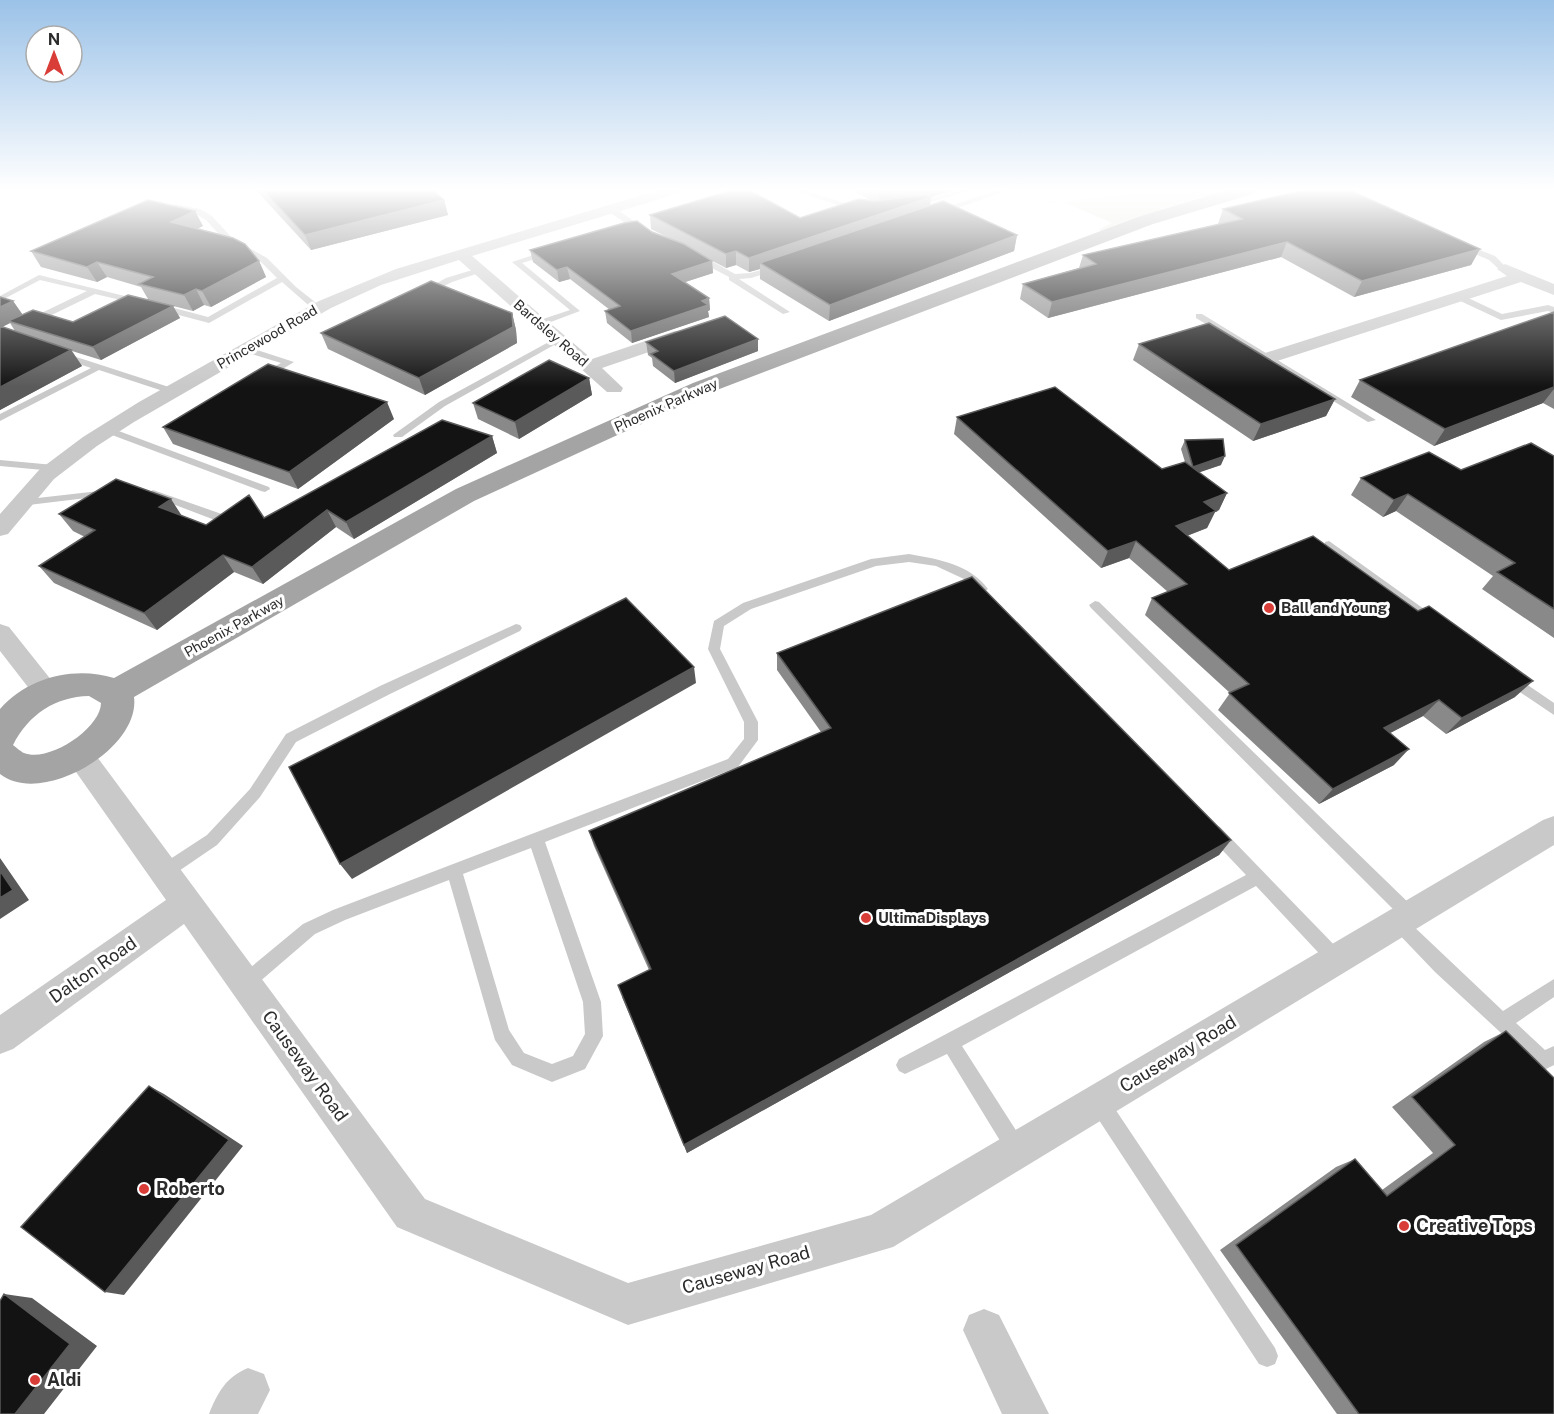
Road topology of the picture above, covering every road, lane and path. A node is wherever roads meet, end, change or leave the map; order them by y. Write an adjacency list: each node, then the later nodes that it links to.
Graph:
1 (255, 255): 13 (lane)
2 (458, 255): 19 (street, Princewood Road)
3 (462, 255): 10 (street, Bardsley Road)
4 (540, 255): 21 (lane)
5 (694, 255): 12 (lane)
6 (1054, 255): 57 (main road, Phoenix Parkway)
7 (1485, 255): 9 (lane)
8 (789, 263): 12 (lane)
9 (1504, 269): 11 (street)
10 (479, 270): 16 (lane); 25 (street, Bardsley Road)
11 (1522, 276): 14 (street); 17 (street)
12 (730, 277): 22 (lane)
13 (283, 278): 15 (lane); 19 (lane)
14 (1554, 290)
15 (94, 291): 18 (lane); 26 (lane)
16 (420, 295)
17 (1459, 297): 20 (lane); 31 (street)
18 (0, 299)
19 (317, 308): 29 (street, Princewood Road)
20 (1554, 310)
21 (576, 311): 24 (lane); 25 (lane)
22 (786, 312)
23 (1199, 316): 31 (lane)
24 (584, 317)
25 (540, 323): 28 (street, Bardsley Road)
26 (24, 325)
27 (699, 328): 32 (street)
28 (559, 340): 32 (street, Bardsley Road); 40 (lane)
29 (245, 349): 34 (lane); 36 (street, Princewood Road)
30 (47, 350): 33 (lane)
31 (1269, 358): 38 (lane)
32 (589, 366): 35 (street, Bardsley Road)
33 (99, 367): 36 (lane); 37 (lane)
34 (260, 380)
35 (614, 388)
36 (172, 391): 39 (street, Princewood Road)
37 (0, 418)
38 (1371, 420)
39 (108, 430): 42 (lane); 44 (street, Princewood Road)
40 (398, 435)
41 (164, 440): 42 (lane)
42 (154, 446): 45 (lane)
43 (0, 463): 44 (lane)
44 (54, 468): 46 (street, Princewood Road)
45 (265, 489)
46 (20, 503): 47 (lane); 48 (street, Princewood Road)
47 (232, 522)
48 (0, 529)
49 (1329, 545): 54 (lane)
50 (990, 596): 64 (lane)
51 (1095, 605): 69 (lane)
52 (516, 628): 66 (lane)
53 (0, 633): 56 (street)
54 (1449, 633)
55 (1496, 668): 58 (lane)
56 (47, 693): 57 (main road); 59 (main road)
57 (114, 693): 60 (main road)
58 (1554, 710)
59 (0, 737)
60 (80, 754): 61 (main road); 66 (street, Causeway Road)
61 (0, 755)
62 (1201, 817): 67 (lane)
63 (1554, 829): 69 (street, Causeway Road)
64 (536, 838): 65 (lane); 65 (lane)
65 (454, 870): 71 (lane)
66 (164, 872): 68 (street, Causeway Road)
67 (1258, 877): 70 (lane); 75 (lane)
68 (186, 904): 71 (street, Causeway Road); 74 (street, Dalton Road)
69 (1404, 918): 70 (street, Causeway Road); 73 (lane)
70 (1336, 959): 78 (street, Causeway Road)
71 (245, 983): 79 (street, Causeway Road)
72 (1554, 987): 73 (lane)
73 (1502, 1022): 76 (lane)
74 (0, 1036)
75 (950, 1043): 77 (lane); 79 (lane)
76 (1549, 1058)
77 (906, 1065)
78 (1098, 1101): 79 (street, Causeway Road); 81 (lane)
79 (1017, 1150)
80 (984, 1330): 82 (street)
81 (1267, 1356)
82 (1026, 1414)

